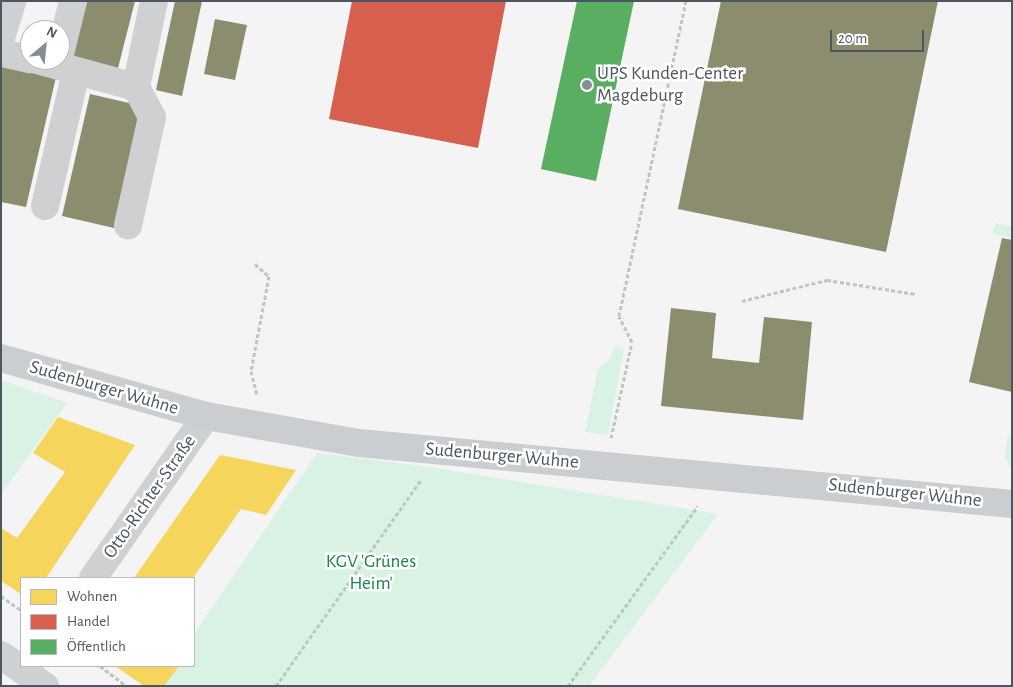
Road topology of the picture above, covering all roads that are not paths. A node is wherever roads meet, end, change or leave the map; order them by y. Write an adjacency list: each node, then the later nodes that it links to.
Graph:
1 (12, 1): 5 (street)
2 (73, 1): 4 (street)
3 (154, 1): 10 (street)
4 (68, 20)
5 (1, 38)
6 (1, 53): 7 (street)
7 (20, 57)
8 (70, 66): 10 (street)
9 (57, 70): 11 (street)
10 (136, 87): 12 (street)
11 (45, 206)
12 (128, 225)
13 (1, 358): 14 (main road, Sudenburger Wuhne)
14 (206, 416): 15 (main road, Sudenburger Wuhne); 16 (street, Otto-Richter-Straße)
15 (1012, 504)
16 (94, 577)
17 (1, 655): 18 (street)
18 (33, 678)

